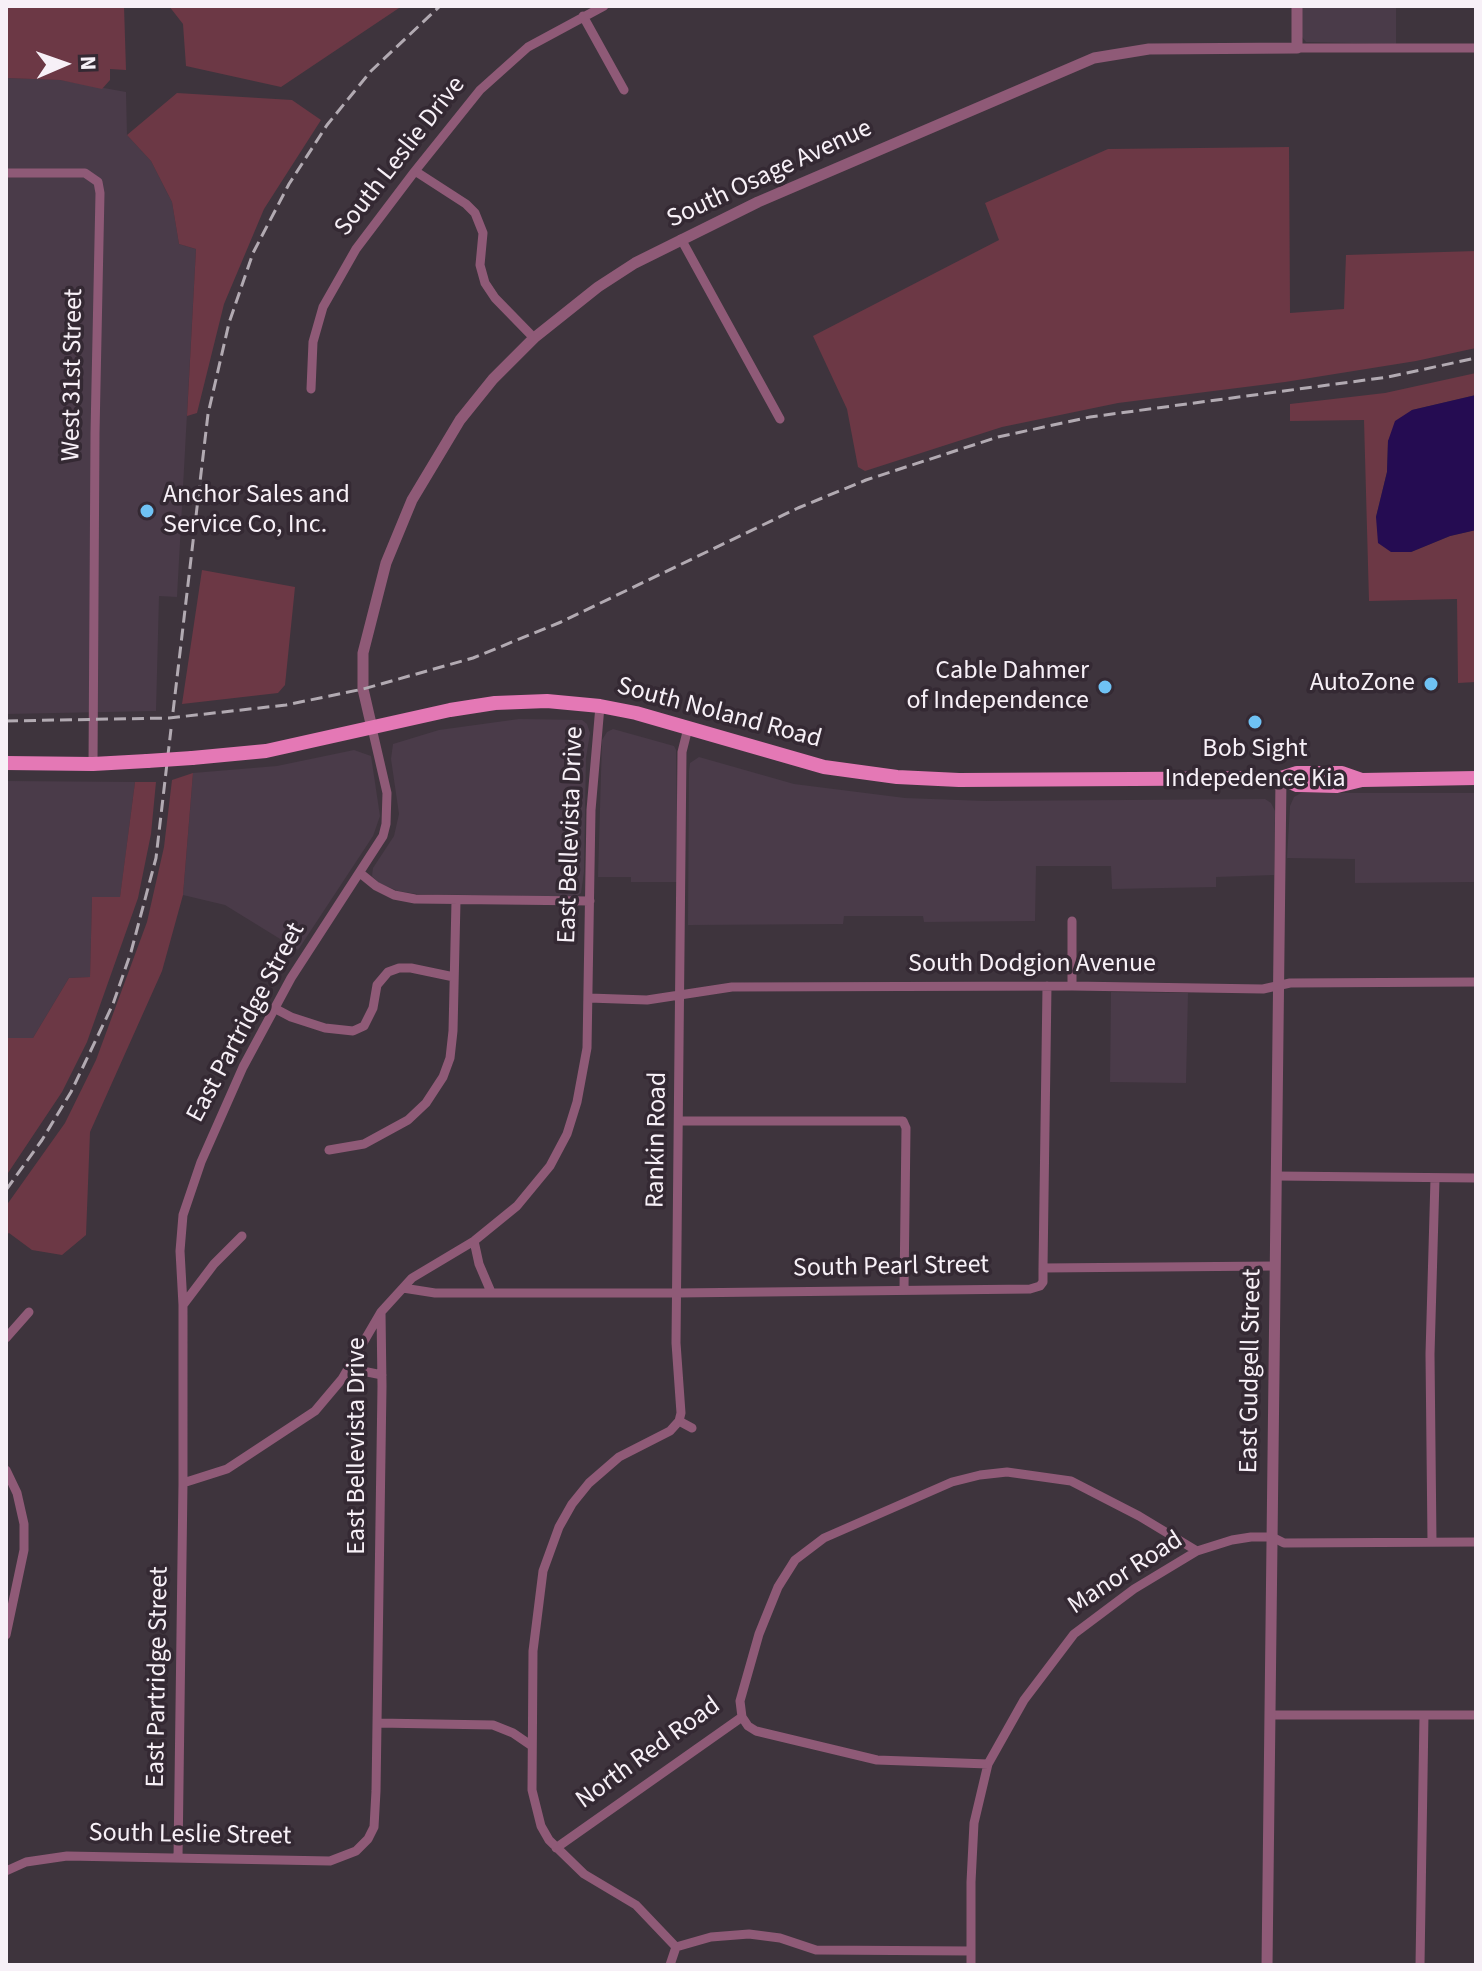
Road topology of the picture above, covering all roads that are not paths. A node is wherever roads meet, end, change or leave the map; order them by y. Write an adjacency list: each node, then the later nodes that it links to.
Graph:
1 (604, 6): 3 (street, South Leslie Drive)
2 (1297, 6): 4 (street)
3 (583, 16): 6 (street); 7 (street, South Leslie Drive)
4 (1297, 48): 5 (street, South Osage Avenue); 9 (street, South Osage Avenue)
5 (1476, 48)
6 (624, 90)
7 (415, 171): 10 (street); 11 (street, South Leslie Drive)
8 (6, 173): 17 (street, West 31st Street)
9 (681, 239): 10 (street, South Osage Avenue); 12 (street)
10 (534, 338): 14 (street, South Osage Avenue)
11 (311, 389)
12 (780, 419)
13 (600, 706): 14 (main road, South Noland Road); 15 (main road, South Noland Road); 22 (street, East Bellevista Drive)
14 (372, 728): 17 (main road, South Noland Road, bridge); 20 (street, East Partridge Street)
15 (688, 728): 18 (main road, South Noland Road); 29 (street, Rankin Road)
16 (6, 763): 17 (main road, South Noland Road)
17 (93, 764)
18 (1281, 778): 19 (main road, South Noland Road); 28 (street, East Gudgell Street)
19 (1476, 778)
20 (360, 873): 21 (street); 31 (street, East Partridge Street)
21 (456, 901): 22 (street); 24 (street)
22 (590, 901): 30 (street, East Bellevista Drive)
23 (1072, 921): 27 (street)
24 (454, 977): 31 (street); 33 (street)
25 (1476, 982): 28 (street, South Dodgion Avenue)
26 (1047, 986): 27 (street, South Dodgion Avenue); 29 (street, South Dodgion Avenue); 40 (street)
27 (1072, 986): 28 (street, South Dodgion Avenue)
28 (1279, 986): 34 (street, East Gudgell Street)
29 (681, 994): 30 (street, South Dodgion Avenue); 32 (street, Rankin Road)
30 (589, 998): 38 (street, East Bellevista Drive)
31 (274, 1008): 45 (street, East Partridge Street)
32 (680, 1121): 42 (street); 44 (street, Rankin Road)
33 (329, 1150)
34 (1276, 1176): 36 (street); 39 (street, East Gudgell Street)
35 (1476, 1178): 36 (street)
36 (1435, 1179): 56 (street)
37 (242, 1236): 45 (street)
38 (474, 1241): 41 (street, East Bellevista Drive); 43 (street)
39 (1275, 1266): 40 (street); 55 (street, East Gudgell Street)
40 (1043, 1268): 42 (street, South Pearl Street)
41 (403, 1288): 43 (street, South Pearl Street); 47 (street, East Bellevista Drive)
42 (904, 1289): 44 (street, South Pearl Street)
43 (491, 1292): 44 (street, South Pearl Street)
44 (677, 1293): 51 (street, Rankin Road)
45 (183, 1305): 54 (street, East Partridge Street)
46 (29, 1312): 48 (street)
47 (381, 1312): 49 (street); 50 (street, East Bellevista Drive)
48 (6, 1338)
49 (348, 1368): 50 (street); 54 (street)
50 (382, 1375): 64 (street, East Bellevista Drive)
51 (679, 1421): 52 (street); 65 (street)
52 (692, 1428)
53 (6, 1470): 59 (street)
54 (183, 1483): 69 (street, East Partridge Street)
55 (1272, 1537): 56 (street, Manor Road); 58 (street, Manor Road); 60 (street, East Gudgell Street)
56 (1432, 1542): 57 (street, Manor Road)
57 (1476, 1542)
58 (1197, 1551): 63 (street, North Red Road); 66 (street, Manor Road)
59 (6, 1635)
60 (1270, 1715): 61 (street); 75 (street, East Gudgell Street)
61 (1424, 1715): 62 (street); 76 (street)
62 (1476, 1715)
63 (742, 1717): 66 (street); 68 (street, North Red Road)
64 (378, 1723): 65 (street); 67 (street, East Bellevista Drive)
65 (532, 1746): 68 (street)
66 (988, 1764): 72 (street, Manor Road)
67 (368, 1839): 69 (street, South Leslie Street)
68 (556, 1848): 71 (street)
69 (178, 1858): 70 (street, South Leslie Street)
70 (6, 1871)
71 (676, 1947): 72 (street); 73 (street)
72 (971, 1951): 74 (street, Manor Road)
73 (670, 1965)
74 (971, 1965)
75 (1267, 1965)
76 (1420, 1965)

